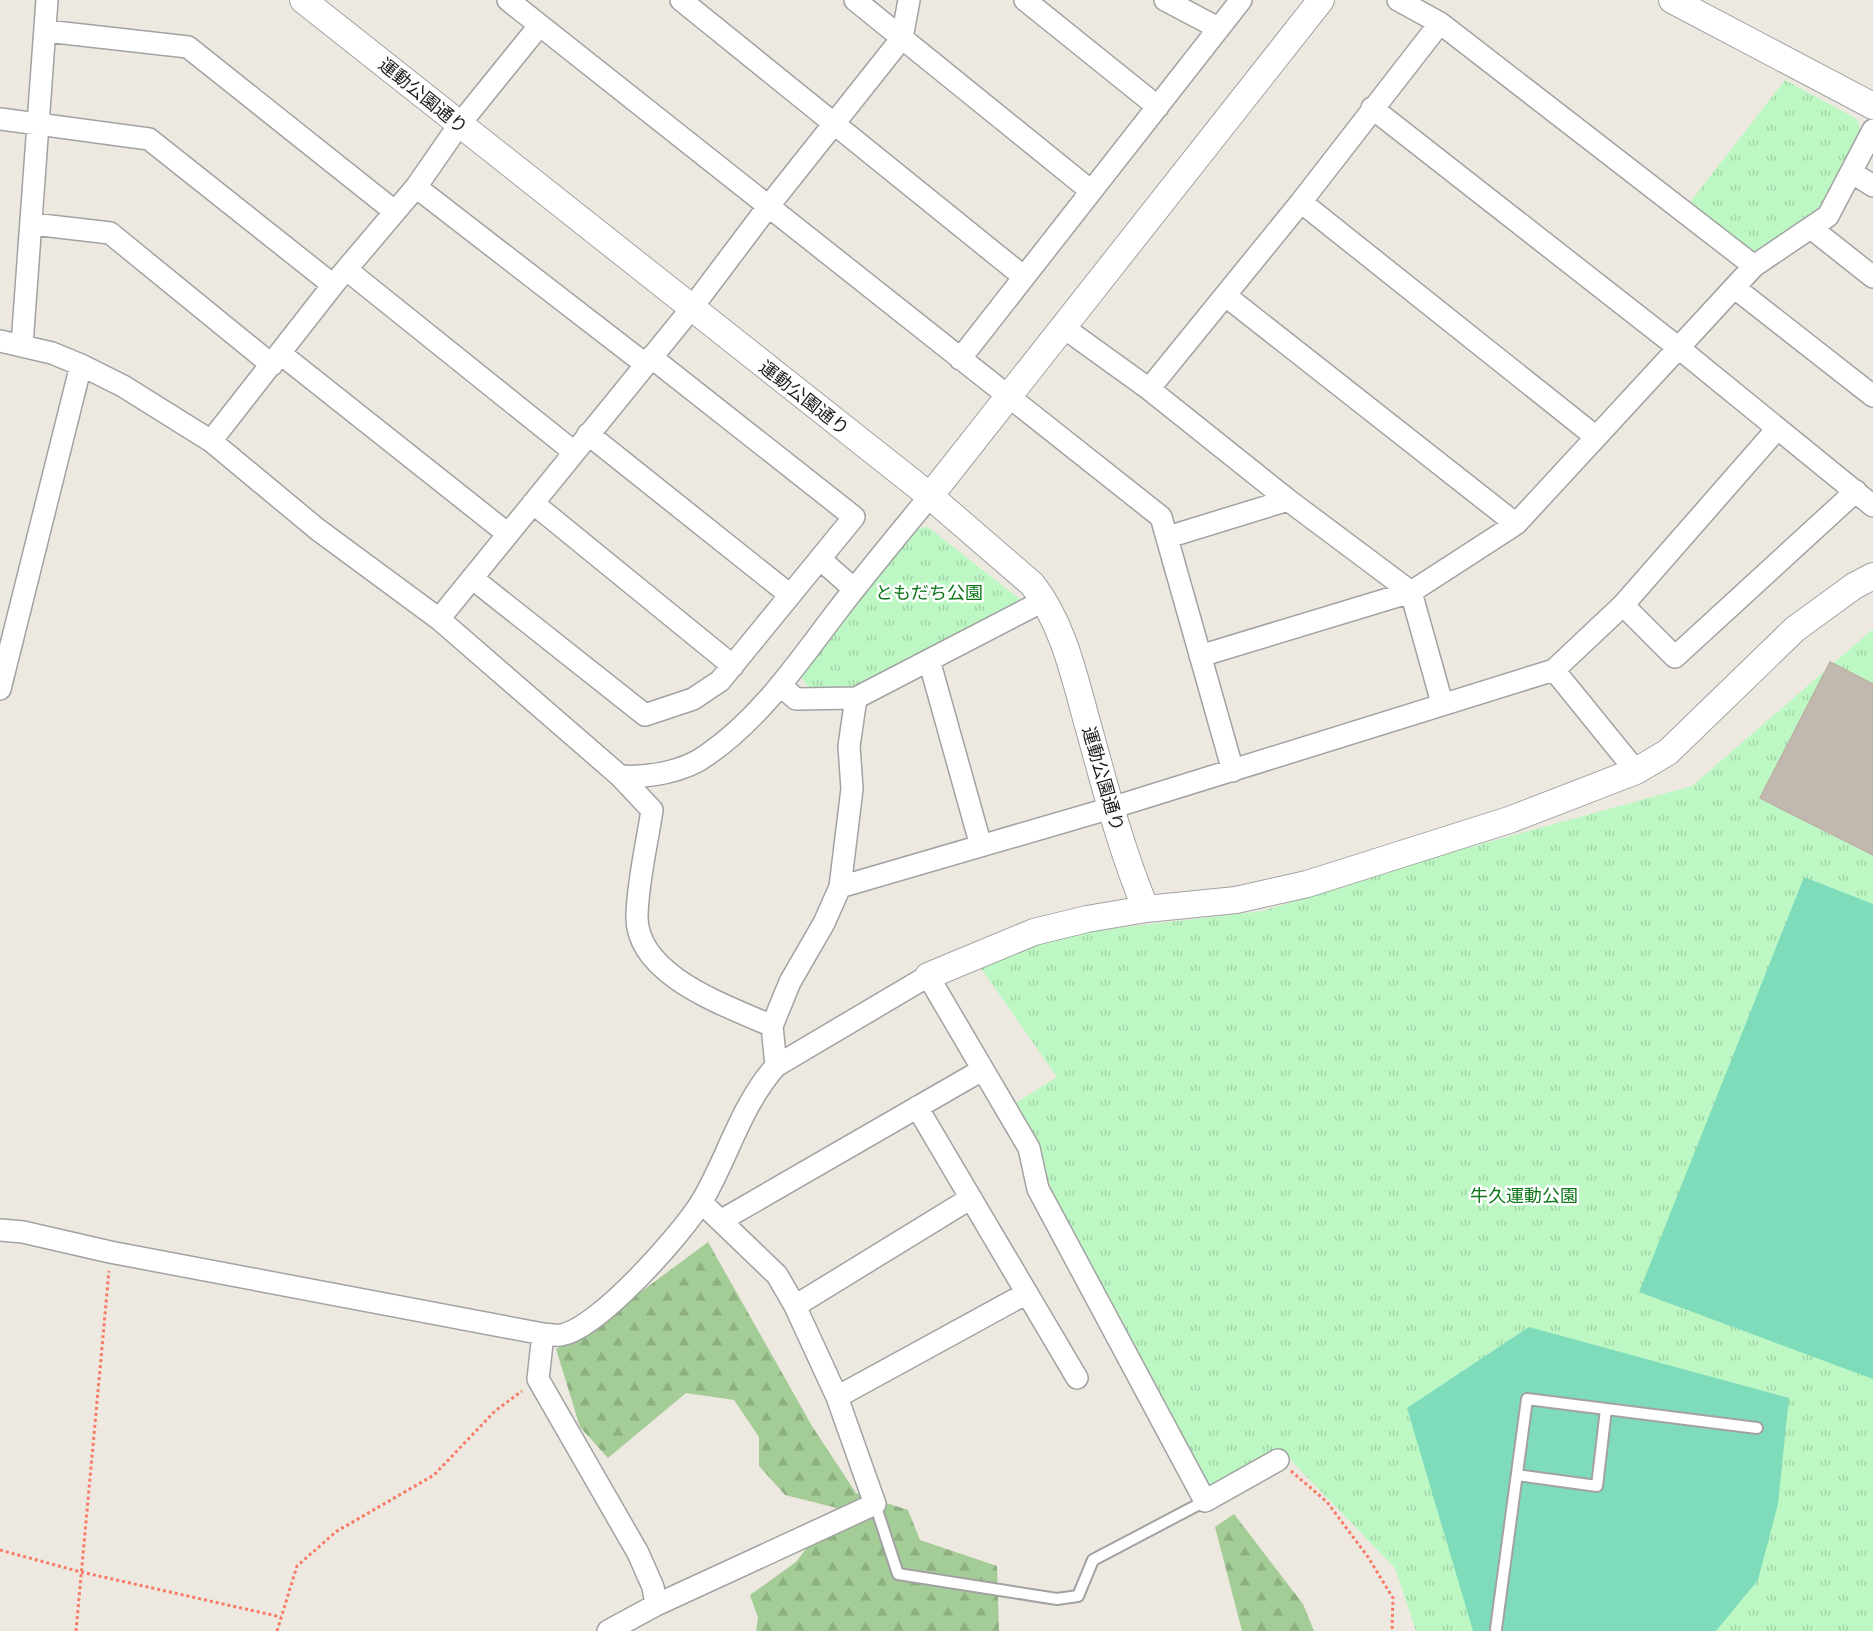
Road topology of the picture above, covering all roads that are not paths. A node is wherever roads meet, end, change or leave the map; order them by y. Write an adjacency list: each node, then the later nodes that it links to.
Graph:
1 (47, 0): 16 (street)
2 (303, 0): 24 (street, 運動公園通り)
3 (508, 0): 14 (street)
4 (681, 0): 22 (street)
5 (855, 0): 17 (street)
6 (909, 0): 17 (street)
7 (1025, 0): 18 (street)
8 (1165, 0): 15 (street)
9 (1240, 0): 15 (street)
10 (1322, 0): 42 (street)
11 (1398, 0): 13 (street)
12 (1672, 0): 19 (street)
13 (1440, 23): 20 (street); 35 (street)
14 (539, 26): 24 (street); 31 (street)
15 (1218, 28): 18 (street)
16 (46, 31): 23 (street); 32 (street)
17 (902, 38): 22 (street); 29 (street)
18 (1158, 106): 29 (street)
19 (1873, 106)
20 (1372, 108): 30 (street); 45 (street)
21 (0, 119): 23 (street)
22 (835, 123): 31 (street); 37 (street)
23 (39, 124): 33 (street); 36 (street)
24 (459, 125): 28 (street); 41 (street, 運動公園通り)
25 (1873, 130): 26 (street)
26 (1851, 172): 27 (street); 34 (street)
27 (1873, 186)
28 (416, 187): 32 (street); 48 (street)
29 (1091, 191): 37 (street)
30 (1301, 202): 40 (street); 55 (street)
31 (767, 208): 41 (street); 47 (street)
32 (394, 211): 36 (street)
33 (33, 224): 44 (street); 46 (street)
34 (1810, 228): 35 (street); 38 (street)
35 (1754, 266): 39 (street)
36 (340, 277): 46 (street); 57 (street)
37 (1024, 277): 47 (street)
38 (1873, 277)
39 (1735, 288): 45 (street); 51 (street)
40 (1226, 296): 50 (street); 63 (street)
41 (691, 309): 48 (street); 59 (street, 運動公園通り)
42 (1063, 327): 50 (street); 52 (street)
43 (0, 341): 44 (street)
44 (22, 345): 49 (street)
45 (1680, 349): 53 (street); 55 (street)
46 (276, 359): 56 (street); 64 (street)
47 (960, 359): 52 (street)
48 (648, 361): 54 (street); 66 (street)
49 (81, 365): 56 (street); 80 (street)
50 (1149, 389): 60 (street)
51 (1871, 391)
52 (1007, 397): 59 (street); 65 (street)
53 (1777, 429): 58 (street); 73 (street)
54 (588, 434): 57 (street); 71 (street)
55 (1596, 437): 63 (street)
56 (211, 441): 74 (street)
57 (574, 452): 61 (street)
58 (1856, 491): 62 (street); 73 (street)
59 (930, 496): 69 (street); 72 (street, 運動公園通り)
60 (1288, 500): 65 (street); 70 (street)
61 (533, 503): 64 (street); 77 (street)
62 (1873, 506)
63 (1516, 524): 70 (street)
64 (508, 534): 68 (street)
65 (1168, 537): 75 (street)
66 (820, 559): 69 (street); 71 (street)
67 (1873, 576): 84 (street)
68 (472, 578): 74 (street); 77 (street)
69 (854, 589): 79 (street)
70 (1411, 592): 75 (street); 82 (street)
71 (790, 595): 77 (street)
72 (1045, 600): 76 (street); 86 (street, 運動公園通り)
73 (1623, 605): 78 (street)
74 (438, 619): 85 (street)
75 (1200, 656): 83 (street)
76 (929, 660): 81 (street); 87 (street)
77 (733, 666)
78 (1554, 670): 82 (street); 84 (street)
79 (780, 685): 81 (street); 85 (street)
80 (0, 690)
81 (856, 698): 88 (street)
82 (1442, 703): 83 (street)
83 (1233, 771): 86 (street)
84 (1636, 771): 89 (street)
85 (620, 776): 91 (street)
86 (1111, 808): 87 (street); 89 (street, 運動公園通り)
87 (981, 846): 88 (street)
88 (840, 886): 91 (street)
89 (1146, 909): 90 (street)
90 (928, 976): 92 (street); 93 (street)
91 (772, 1026): 92 (street)
92 (776, 1066): 96 (street)
93 (982, 1070): 94 (street); 108 (street)
94 (917, 1107): 95 (street); 97 (street)
95 (971, 1198): 99 (street); 100 (street)
96 (701, 1203): 97 (street); 101 (street)
97 (722, 1220): 100 (street)
98 (0, 1230): 101 (street)
99 (1027, 1293): 102 (street); 103 (street)
100 (795, 1306): 103 (street)
101 (543, 1334): 110 (street)
102 (1077, 1378)
103 (837, 1397): 109 (street)
104 (1606, 1409): 105 (lane); 107 (lane); 107 (lane)
105 (1757, 1428)
106 (1278, 1460): 108 (street)
107 (1517, 1475): 111 (lane)
108 (1205, 1501): 109 (lane)
109 (874, 1504): 110 (street)
110 (656, 1605): 112 (street)
111 (1496, 1629)
112 (608, 1631)

